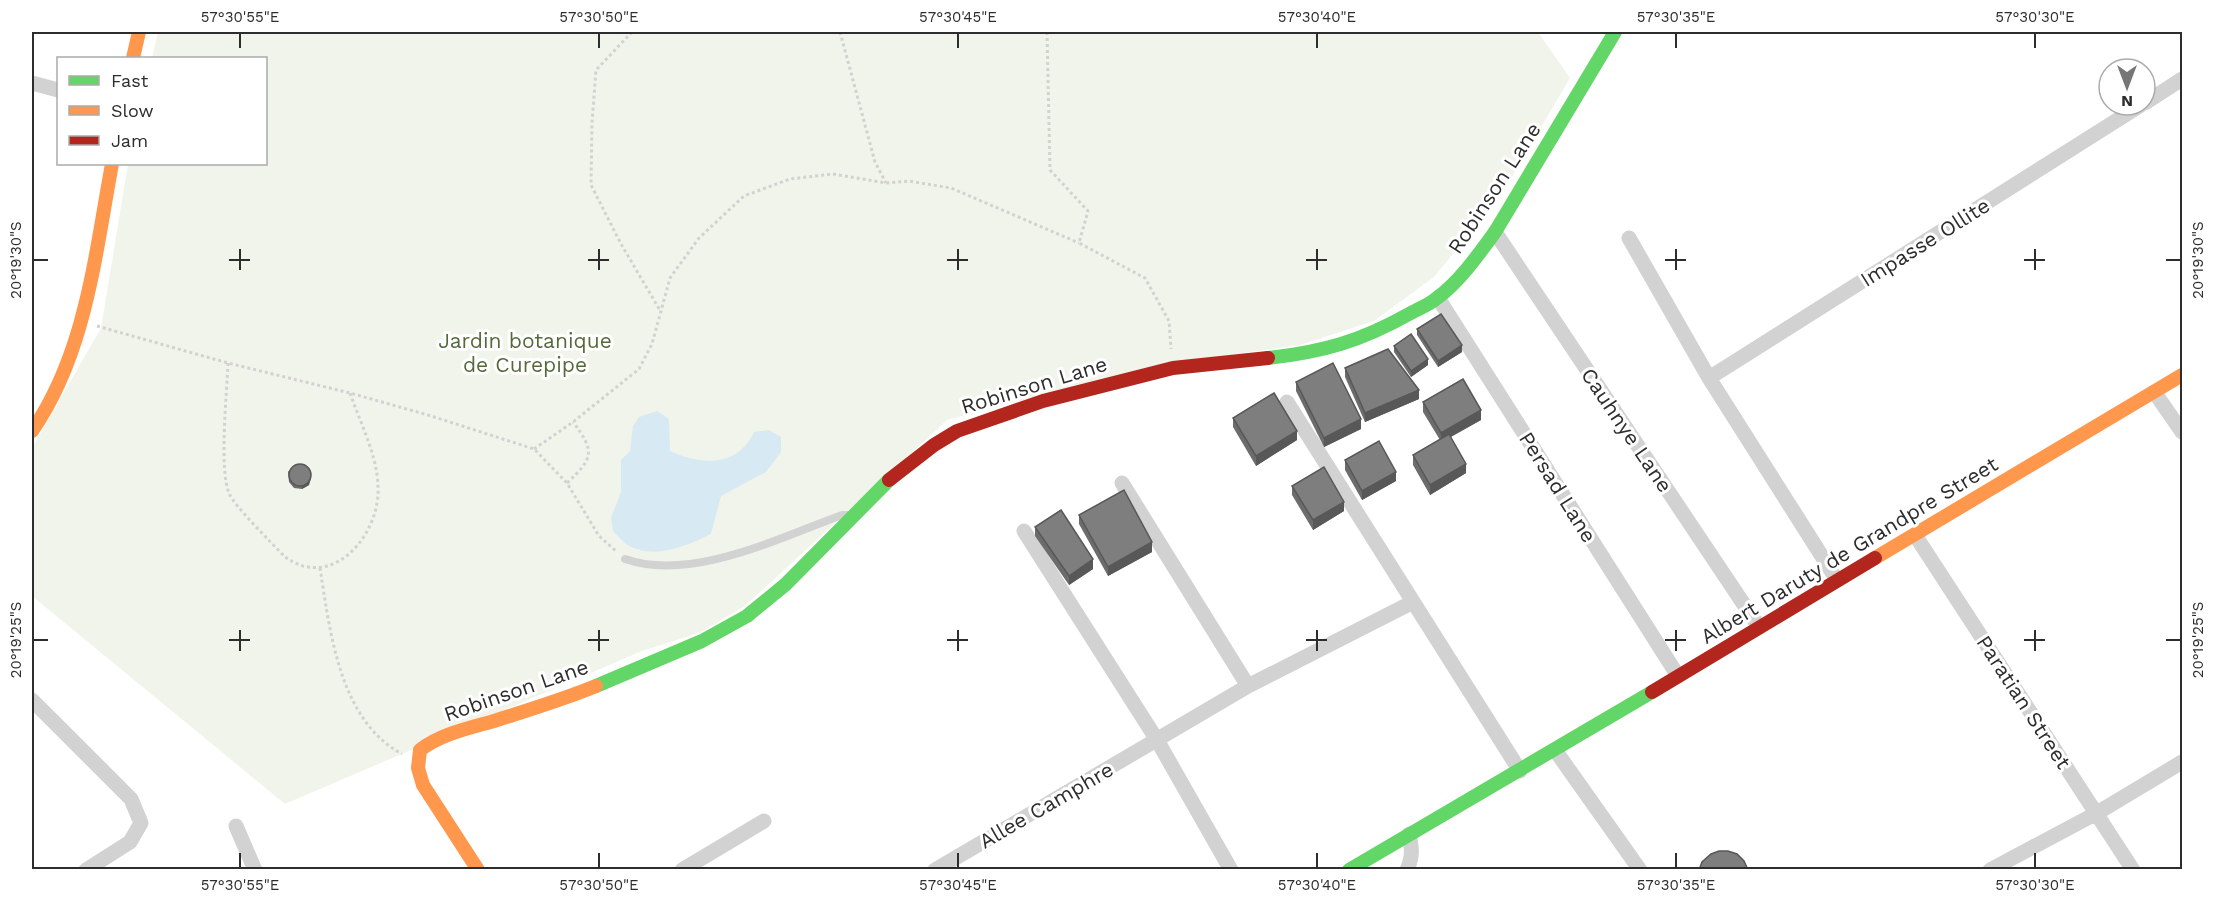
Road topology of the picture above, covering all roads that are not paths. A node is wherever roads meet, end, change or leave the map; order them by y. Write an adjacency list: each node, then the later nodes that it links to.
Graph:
1 (139, 32): 3 (street)
2 (1615, 32): 10 (street, Robinson Lane)
3 (133, 57)
4 (2182, 79): 7 (street, Impasse Ollite)
5 (32, 83): 6 (street)
6 (57, 90)
7 (2157, 95)
8 (2122, 117): 14 (street, Impasse Ollite)
9 (112, 165): 17 (street)
10 (1495, 232): 12 (street, Robinson Lane); 26 (street, Cauhnye Lane)
11 (1629, 238): 14 (street)
12 (1438, 298): 20 (street, Robinson Lane); 27 (street, Persad Lane)
13 (2182, 375): 15 (street, Albert Daruty de Grandpre Street)
14 (1709, 378): 24 (street)
15 (2155, 393): 18 (street); 22 (street, Albert Daruty de Grandpre Street)
16 (1287, 402): 25 (street)
17 (32, 431)
18 (2182, 432)
19 (1122, 483): 28 (street)
20 (854, 514): 23 (lane); 40 (street, Robinson Lane)
21 (1024, 531): 30 (street)
22 (1915, 535): 24 (street, Albert Daruty de Grandpre Street); 34 (street, Paratian Street)
23 (625, 559)
24 (1837, 580): 26 (street, Albert Daruty de Grandpre Street)
25 (1413, 602): 28 (street, Allee Camphre); 33 (street)
26 (1759, 627): 27 (street, Albert Daruty de Grandpre Street)
27 (1678, 676): 31 (street, Albert Daruty de Grandpre Street)
28 (1248, 686): 30 (street, Allee Camphre)
29 (32, 700): 38 (street)
30 (1157, 740): 42 (street, Allee Camphre); 43 (street)
31 (1555, 750): 33 (street, Albert Daruty de Grandpre Street); 46 (street)
32 (2182, 762): 34 (street)
33 (1520, 771): 37 (street, Albert Daruty de Grandpre Street)
34 (2097, 813): 47 (street); 48 (street, Paratian Street)
35 (764, 821): 41 (street)
36 (236, 826): 39 (street)
37 (1409, 834): 44 (street, Albert Daruty de Grandpre Street); 45 (street)
38 (86, 870)
39 (255, 870)
40 (478, 870)
41 (682, 870)
42 (935, 870)
43 (1231, 870)
44 (1349, 870)
45 (1407, 870)
46 (1640, 870)
47 (1990, 870)
48 (2133, 870)

